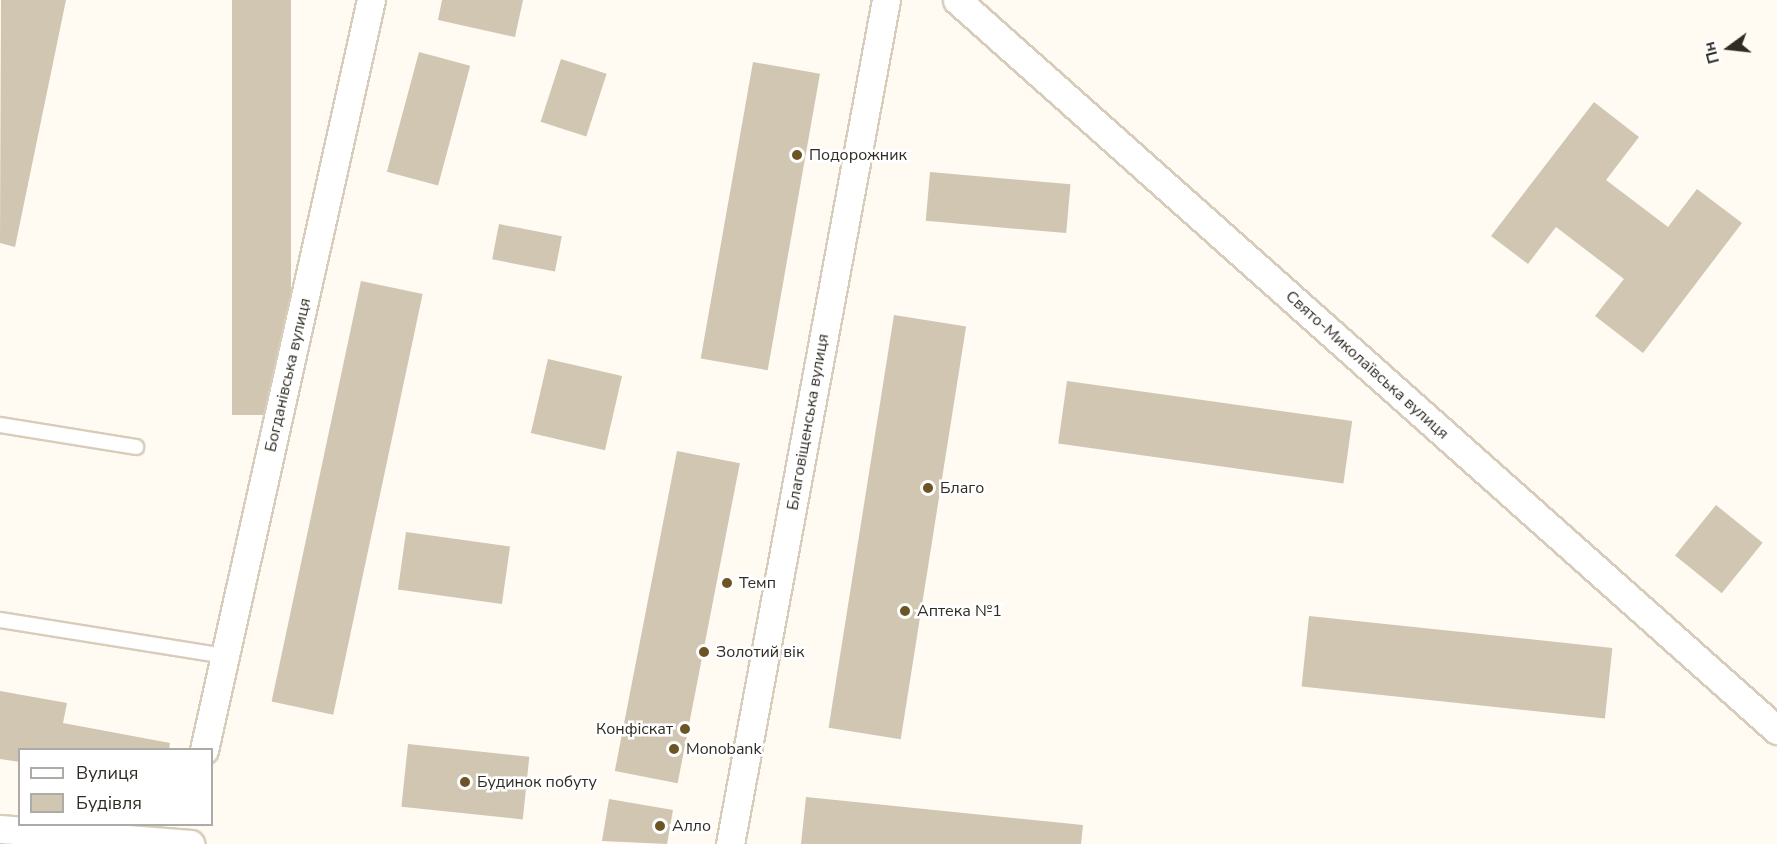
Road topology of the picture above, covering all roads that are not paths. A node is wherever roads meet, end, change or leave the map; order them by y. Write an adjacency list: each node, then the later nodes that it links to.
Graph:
1 (371, 0): 7 (street, Богданівська вулиця)
2 (886, 0): 12 (street, Благовіщенська вулиця)
3 (957, 0): 8 (street, Свято-Миколаївська вулиця)
4 (0, 425): 5 (lane)
5 (136, 447)
6 (0, 620): 7 (lane)
7 (225, 656): 9 (street, Богданівська вулиця)
8 (1777, 730)
9 (204, 748)
10 (0, 829): 11 (street)
11 (190, 844)
12 (730, 844)

